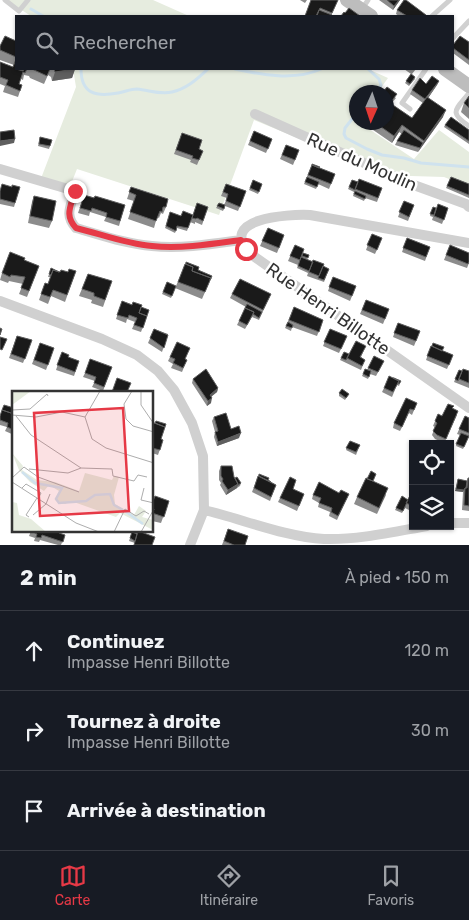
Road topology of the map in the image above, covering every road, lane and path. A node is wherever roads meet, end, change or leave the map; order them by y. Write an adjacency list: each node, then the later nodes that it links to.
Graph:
1 (5, 0): 2 (lane)
2 (28, 0)
3 (348, 0): 5 (main road)
4 (450, 0): 6 (lane)
5 (367, 9)
6 (433, 15)
7 (469, 21): 8 (lane)
8 (454, 37)
9 (425, 70): 13 (lane)
10 (446, 70): 11 (main road)
11 (469, 86)
12 (469, 93): 15 (lane)
13 (410, 109)
14 (255, 114): 17 (street, Rue du Moulin)
15 (469, 126)
16 (0, 169): 18 (street)
17 (469, 207)
18 (241, 240): 19 (street); 21 (street, Rue Henri Billotte)
19 (469, 243)
20 (0, 302): 22 (street)
21 (469, 408)
22 (204, 510): 25 (street); 26 (street)
23 (454, 523): 24 (street)
24 (469, 523)
25 (409, 529)
26 (190, 545)

